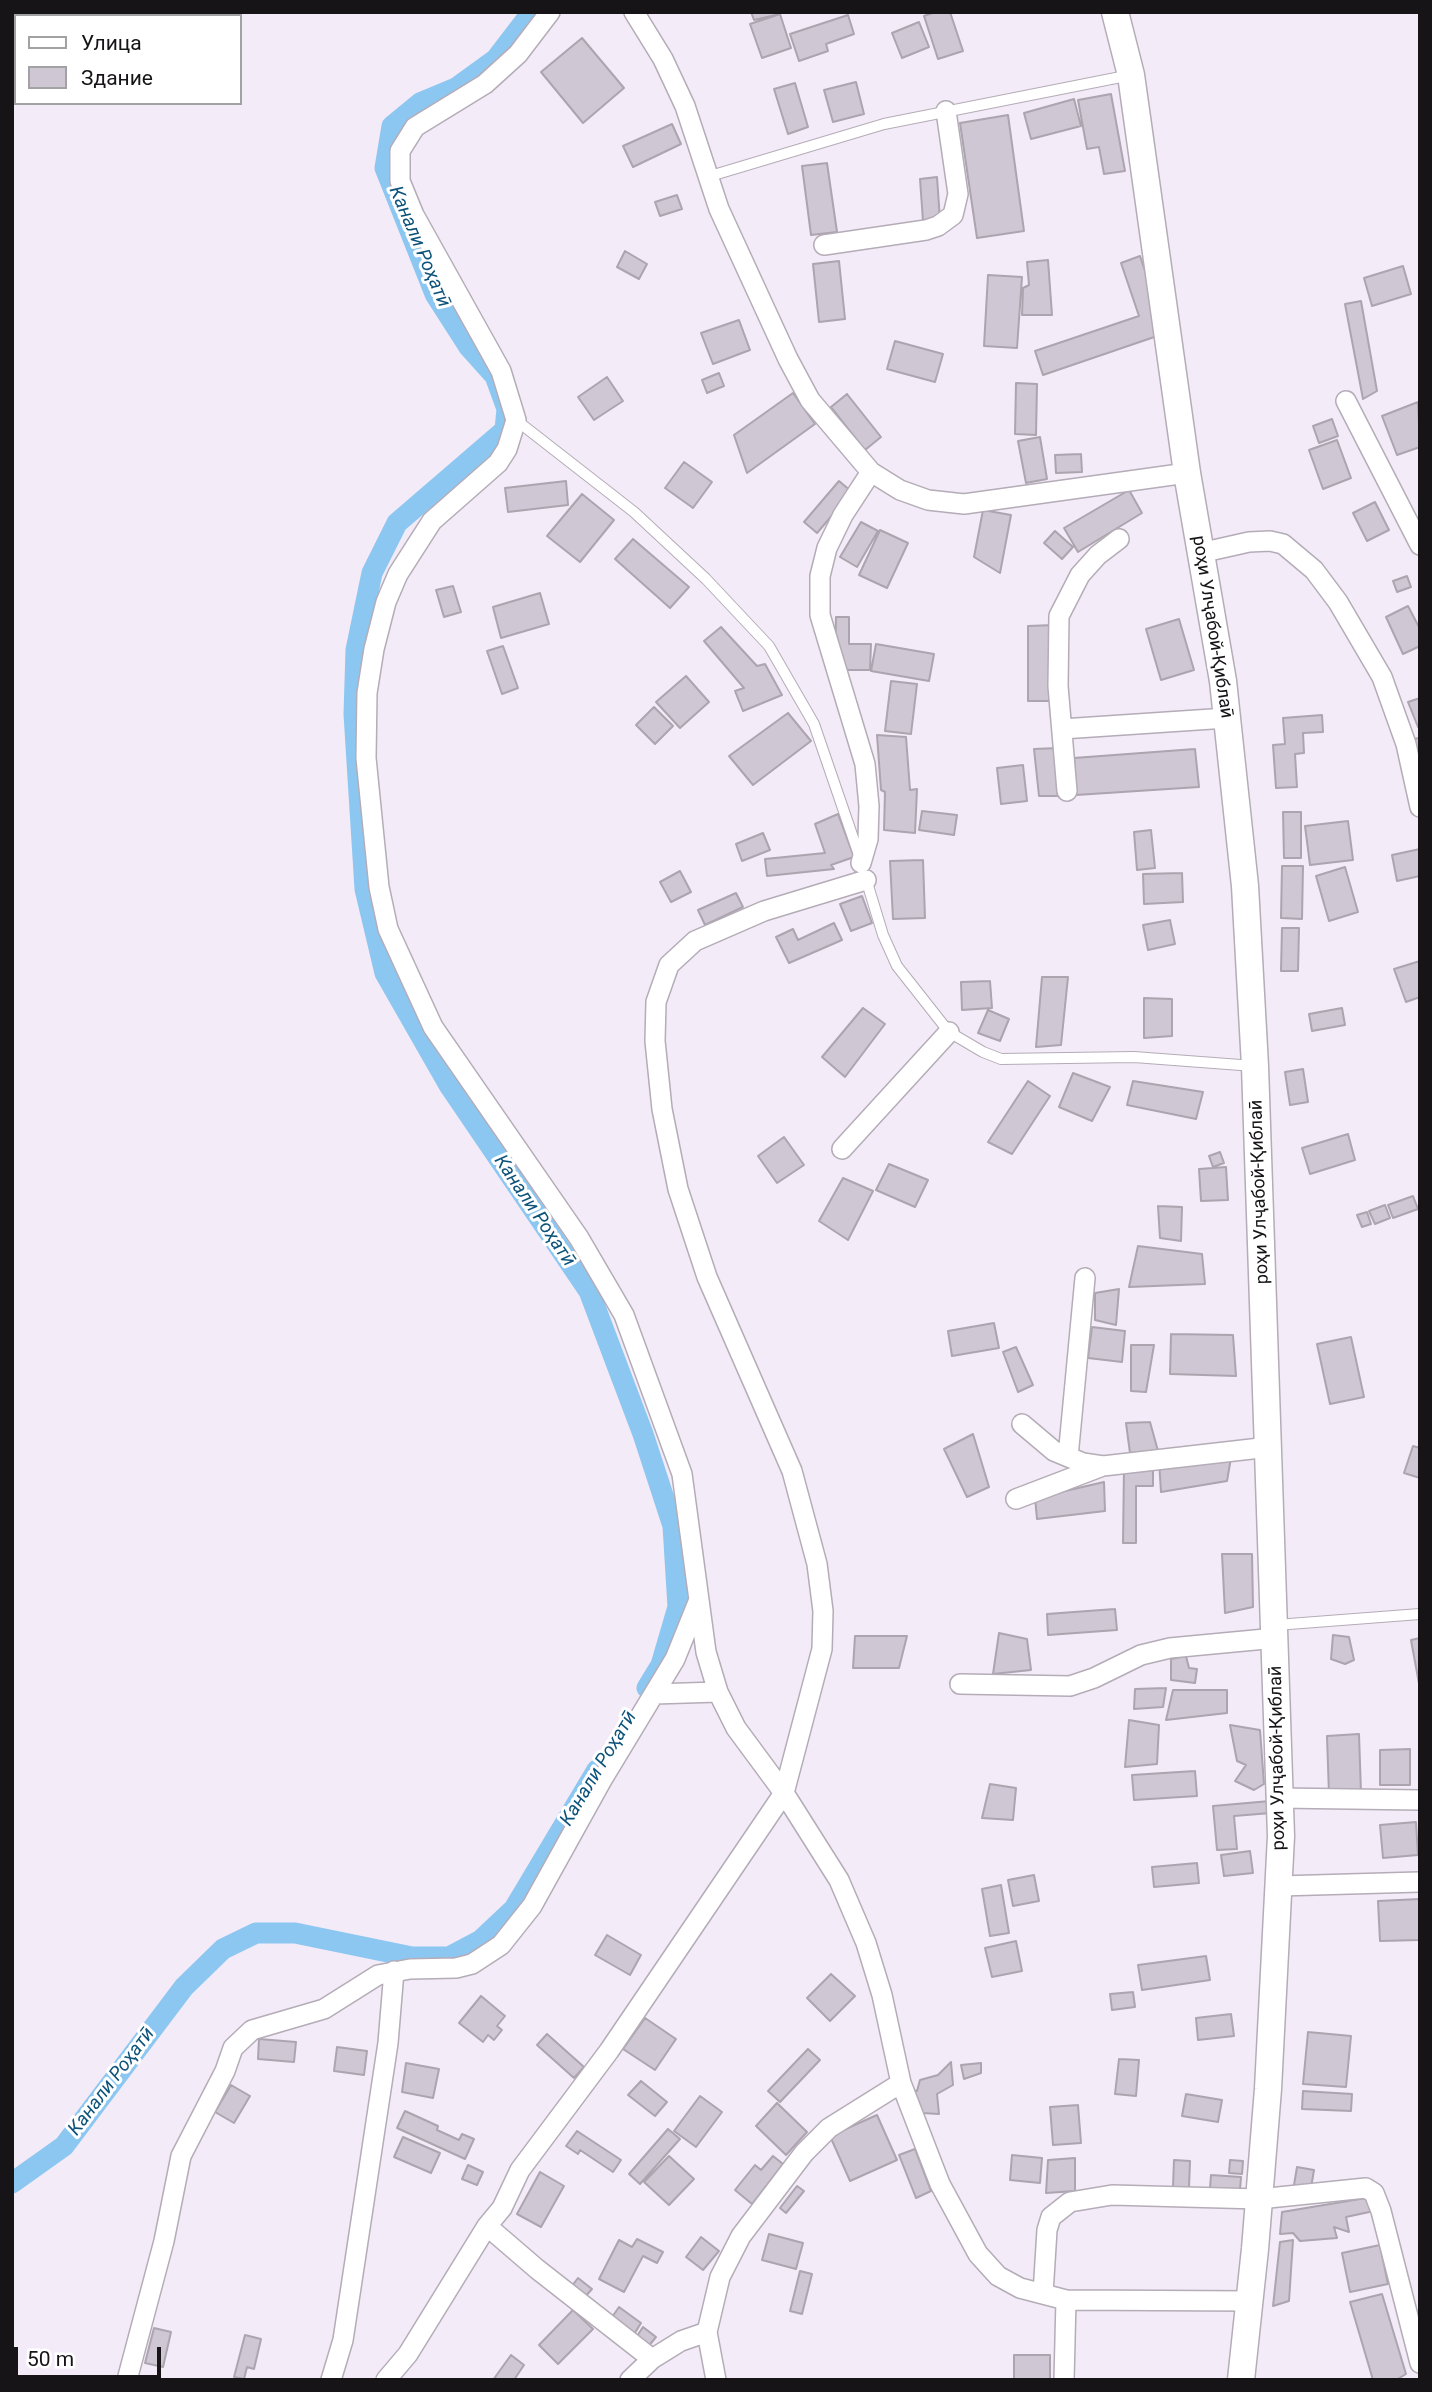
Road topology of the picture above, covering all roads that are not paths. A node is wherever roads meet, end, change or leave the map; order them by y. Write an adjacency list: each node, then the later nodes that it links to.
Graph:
1 (550, 12): 9 (street)
2 (634, 12): 6 (street)
3 (1115, 12): 4 (street, роҳи Улҷабой-Қиблаӣ)
4 (1131, 75): 5 (lane); 11 (street, роҳи Улҷабой-Қиблаӣ)
5 (946, 111): 6 (lane); 7 (street)
6 (706, 177): 10 (street)
7 (824, 245)
8 (1346, 401): 13 (street)
9 (516, 421): 19 (lane); 29 (street)
10 (872, 472): 11 (street); 19 (street)
11 (1187, 473): 14 (street, роҳи Улҷабой-Қиблаӣ)
12 (1119, 539): 16 (street)
13 (1420, 545)
14 (1200, 553): 15 (street, роҳи Улҷабой-Қиблаӣ); 18 (street)
15 (1227, 718): 16 (street); 21 (street, роҳи Улҷабой-Қиблаӣ)
16 (1062, 729): 17 (street)
17 (1067, 791)
18 (1420, 807)
19 (864, 872): 20 (lane); 35 (street)
20 (949, 1032): 21 (lane); 22 (street)
21 (1255, 1066): 25 (street, роҳи Улҷабой-Қиблаӣ)
22 (842, 1149)
23 (1085, 1278): 26 (street)
24 (1022, 1424): 26 (street)
25 (1269, 1447): 27 (street); 31 (street, роҳи Улҷабой-Қиблаӣ)
26 (1068, 1457): 27 (street)
27 (1103, 1466): 28 (street)
28 (1016, 1499)
29 (699, 1597): 33 (street); 34 (street)
30 (1420, 1614): 31 (lane)
31 (1276, 1632): 32 (street); 36 (street, роҳи Улҷабой-Қиблаӣ)
32 (960, 1684)
33 (718, 1692): 34 (street); 35 (street)
34 (653, 1694): 40 (street)
35 (783, 1793): 41 (street); 43 (street)
36 (1280, 1798): 37 (street); 39 (street, роҳи Улҷабой-Қиблаӣ)
37 (1420, 1800)
38 (1419, 1882): 39 (street)
39 (1280, 1886): 42 (street, роҳи Улҷабой-Қиблаӣ)
40 (394, 1971): 50 (street); 51 (street)
41 (901, 2083): 44 (street); 47 (street)
42 (1259, 2199): 44 (street); 46 (street, роҳи Улҷабой-Қиблаӣ); 49 (street)
43 (487, 2226): 48 (street); 52 (street)
44 (1042, 2294): 45 (street)
45 (1066, 2300): 46 (street); 55 (street)
46 (1250, 2301): 56 (street, роҳи Улҷабой-Қиблаӣ)
47 (708, 2332): 48 (street); 54 (street)
48 (652, 2359): 53 (street)
49 (1420, 2363)
50 (127, 2380)
51 (331, 2380)
52 (386, 2380)
53 (631, 2380)
54 (716, 2380)
55 (1064, 2380)
56 (1241, 2380)

